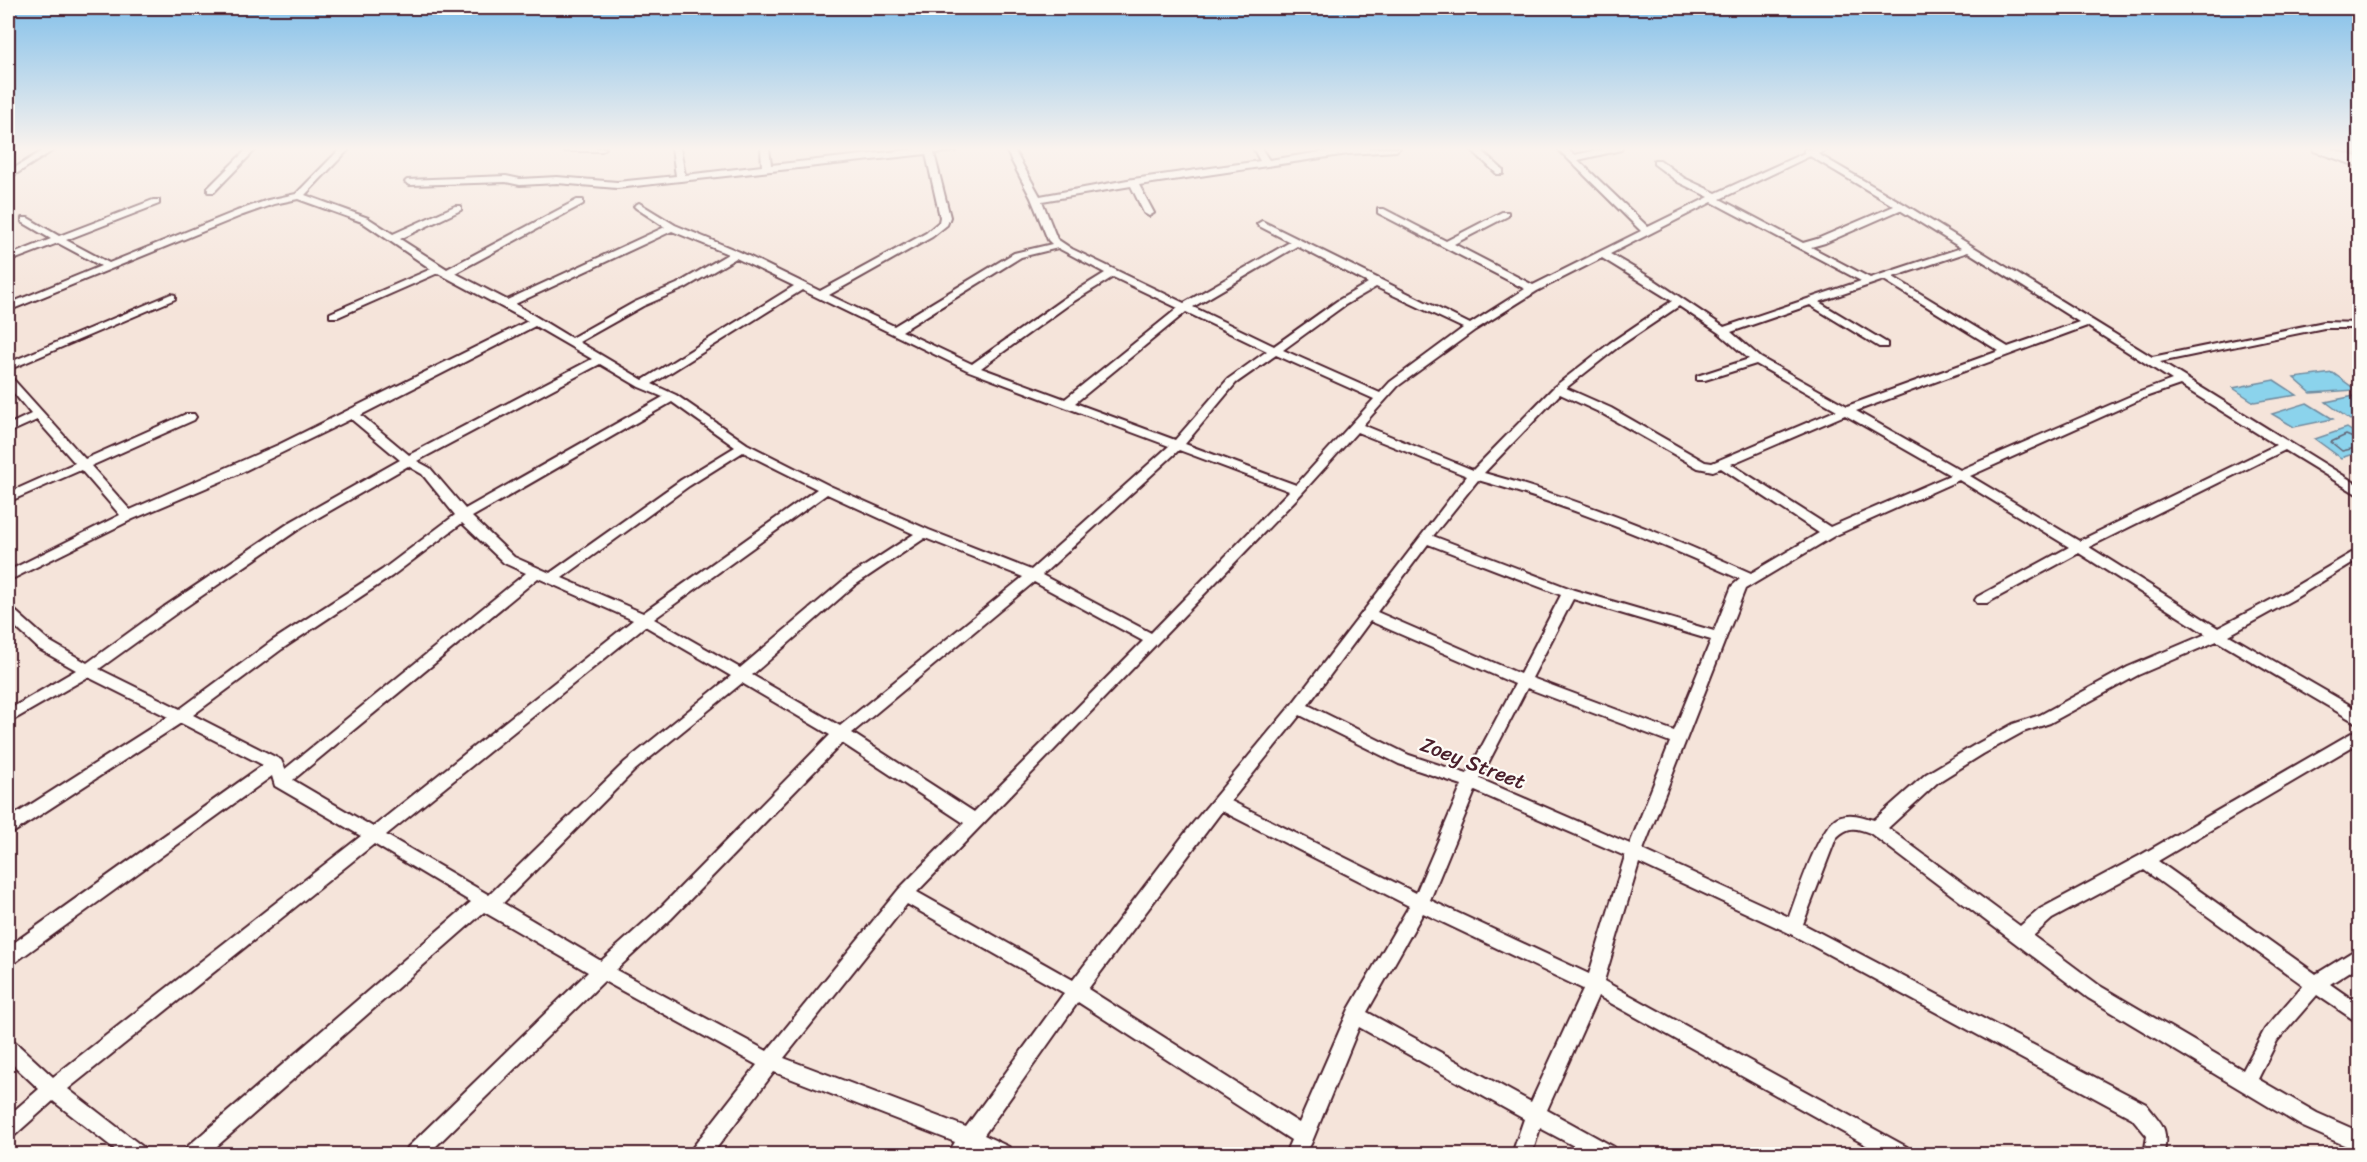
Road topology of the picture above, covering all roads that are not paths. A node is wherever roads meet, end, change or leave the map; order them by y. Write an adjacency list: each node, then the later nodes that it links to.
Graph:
1 (156, 202): 23 (street)
2 (271, 202): 32 (street)
3 (316, 202): 22 (street)
4 (580, 202): 33 (street)
5 (942, 202): 40 (street)
6 (1038, 202): 26 (street)
7 (1143, 202): 16 (street)
8 (1617, 202): 21 (street)
9 (1705, 202): 21 (street)
10 (1722, 202): 27 (street)
11 (1895, 202): 13 (street)
12 (639, 206): 20 (street)
13 (1902, 206): 27 (street); 28 (street)
14 (458, 208): 22 (street)
15 (1381, 211): 25 (street)
16 (1149, 213)
17 (1505, 214): 25 (street)
18 (25, 220): 23 (street)
19 (1262, 224): 24 (street)
20 (672, 226): 30 (street); 44 (street)
21 (1646, 231): 29 (street)
22 (393, 238): 33 (street)
23 (58, 239): 31 (street); 32 (street)
24 (1297, 242): 37 (street); 45 (street)
25 (1445, 244): 39 (street)
26 (1060, 245): 34 (street); 52 (street)
27 (1802, 246): 36 (street)
28 (1969, 248): 35 (street); 49 (street)
29 (1601, 253): 39 (street); 42 (street)
30 (736, 254): 38 (street); 54 (street)
31 (8, 259)
32 (108, 266): 46 (street)
33 (443, 271): 44 (street); 47 (street)
34 (1113, 272): 45 (street); 62 (street)
35 (1884, 276): 36 (street); 57 (street)
36 (1870, 282): 43 (street)
37 (1376, 283): 51 (street); 56 (street)
38 (800, 287): 40 (street); 66 (street)
39 (1533, 289): 51 (street)
40 (819, 296): 52 (street)
41 (171, 297): 61 (street)
42 (1678, 302): 53 (street); 67 (street)
43 (1812, 302): 53 (street); 55 (street)
44 (507, 304): 48 (street)
45 (1185, 307): 56 (street); 70 (street)
46 (8, 308)
47 (334, 315)
48 (534, 322): 54 (street); 72 (street)
49 (2089, 322): 57 (street); 60 (street)
50 (2355, 325): 60 (street)
51 (1471, 328): 68 (street)
52 (894, 330): 62 (street)
53 (1722, 332): 59 (street)
54 (572, 342): 58 (street)
55 (1882, 345)
56 (1274, 350): 68 (street); 77 (street)
57 (2005, 350): 71 (street)
58 (602, 359): 66 (street); 80 (street)
59 (1757, 360): 63 (street); 71 (street)
60 (2149, 360): 65 (street)
61 (8, 367)
62 (973, 369): 70 (street)
63 (1701, 378)
64 (8, 380): 73 (street)
65 (2181, 381): 78 (street); 84 (street)
66 (643, 385): 69 (street)
67 (1557, 389): 81 (street); 83 (street)
68 (1380, 396): 75 (street)
69 (672, 397): 79 (street); 90 (street)
70 (1065, 405): 77 (street)
71 (1846, 410): 81 (street); 84 (street)
72 (351, 413): 80 (street); 89 (street)
73 (39, 415): 76 (street); 82 (street)
74 (190, 417): 82 (street)
75 (1354, 426): 83 (street); 86 (street)
76 (8, 429)
77 (1176, 446): 86 (street); 98 (street)
78 (2284, 446): 87 (street); 94 (street)
79 (743, 447): 85 (street); 100 (street)
80 (408, 461): 90 (street); 109 (street)
81 (1723, 464): 92 (street)
82 (80, 465): 88 (street); 89 (street)
83 (1475, 475): 93 (street); 99 (street)
84 (1962, 475): 92 (street); 94 (street)
85 (826, 489): 91 (street); 105 (street)
86 (1298, 490): 108 (street)
87 (2360, 492)
88 (8, 498)
89 (128, 516): 97 (street)
90 (463, 516): 96 (street); 113 (street)
91 (924, 533): 98 (street); 110 (street)
92 (1828, 533): 99 (street)
93 (1425, 538): 101 (street); 103 (street)
94 (2079, 547): 102 (street); 106 (street)
95 (2360, 552): 106 (street)
96 (536, 572): 100 (street); 120 (street)
97 (8, 576)
98 (1033, 576): 108 (street); 116 (street)
99 (1750, 578): 107 (street)
100 (551, 579): 105 (street)
101 (1569, 593): 107 (street); 111 (street)
102 (1982, 600)
103 (1368, 614): 111 (street); 112 (street)
104 (10, 617): 109 (street)
105 (644, 619): 110 (street); 126 (street)
106 (2217, 634): 115 (street); 125 (street)
107 (1718, 637): 118 (street)
108 (1151, 639): 123 (street)
109 (88, 670): 113 (street); 114 (street)
110 (741, 676): 116 (street); 131 (street)
111 (1523, 681): 118 (street); 121 (street)
112 (1298, 707): 121 (street, Zoey Street); 122 (street)
113 (181, 716): 119 (street); 124 (street)
114 (8, 717)
115 (2360, 719)
116 (841, 734): 123 (street); 136 (street)
117 (2360, 734): 128 (street)
118 (1679, 739): 127 (street)
119 (276, 764): 120 (street); 135 (street)
120 (281, 781): 126 (street)
121 (1471, 782): 127 (street, Zoey Street); 130 (street)
122 (1220, 803): 130 (street); 139 (street)
123 (976, 822): 129 (street)
124 (8, 827)
125 (1876, 828): 132 (street); 133 (street)
126 (374, 836): 131 (street); 145 (street)
127 (1634, 853): 132 (street, Zoey Street); 138 (street)
128 (2145, 861): 133 (street); 137 (street)
129 (905, 894): 139 (street); 143 (street)
130 (1420, 903): 138 (street); 140 (street)
131 (486, 904): 136 (street); 152 (street)
132 (1792, 927): 160 (street, Zoey Street)
133 (2019, 937): 144 (street)
134 (2360, 955): 137 (street)
135 (8, 957)
136 (602, 971): 143 (street); 153 (street)
137 (2315, 984): 141 (street); 144 (street)
138 (1594, 985): 146 (street); 159 (street)
139 (1076, 991): 148 (street); 150 (street)
140 (1355, 1015): 146 (street); 148 (street)
141 (2360, 1016)
142 (8, 1047): 145 (street)
143 (770, 1062): 150 (street); 154 (street)
144 (2247, 1081): 149 (street)
145 (52, 1089): 147 (street); 151 (street)
146 (1534, 1115): 157 (street); 158 (street)
147 (8, 1128)
148 (1304, 1137): 156 (street)
149 (2360, 1142)
150 (964, 1147): 155 (street)
151 (136, 1155)
152 (194, 1155)
153 (415, 1155)
154 (700, 1155)
155 (1002, 1155)
156 (1295, 1155)
157 (1522, 1155)
158 (1607, 1155)
159 (1900, 1155)
160 (2154, 1155)

